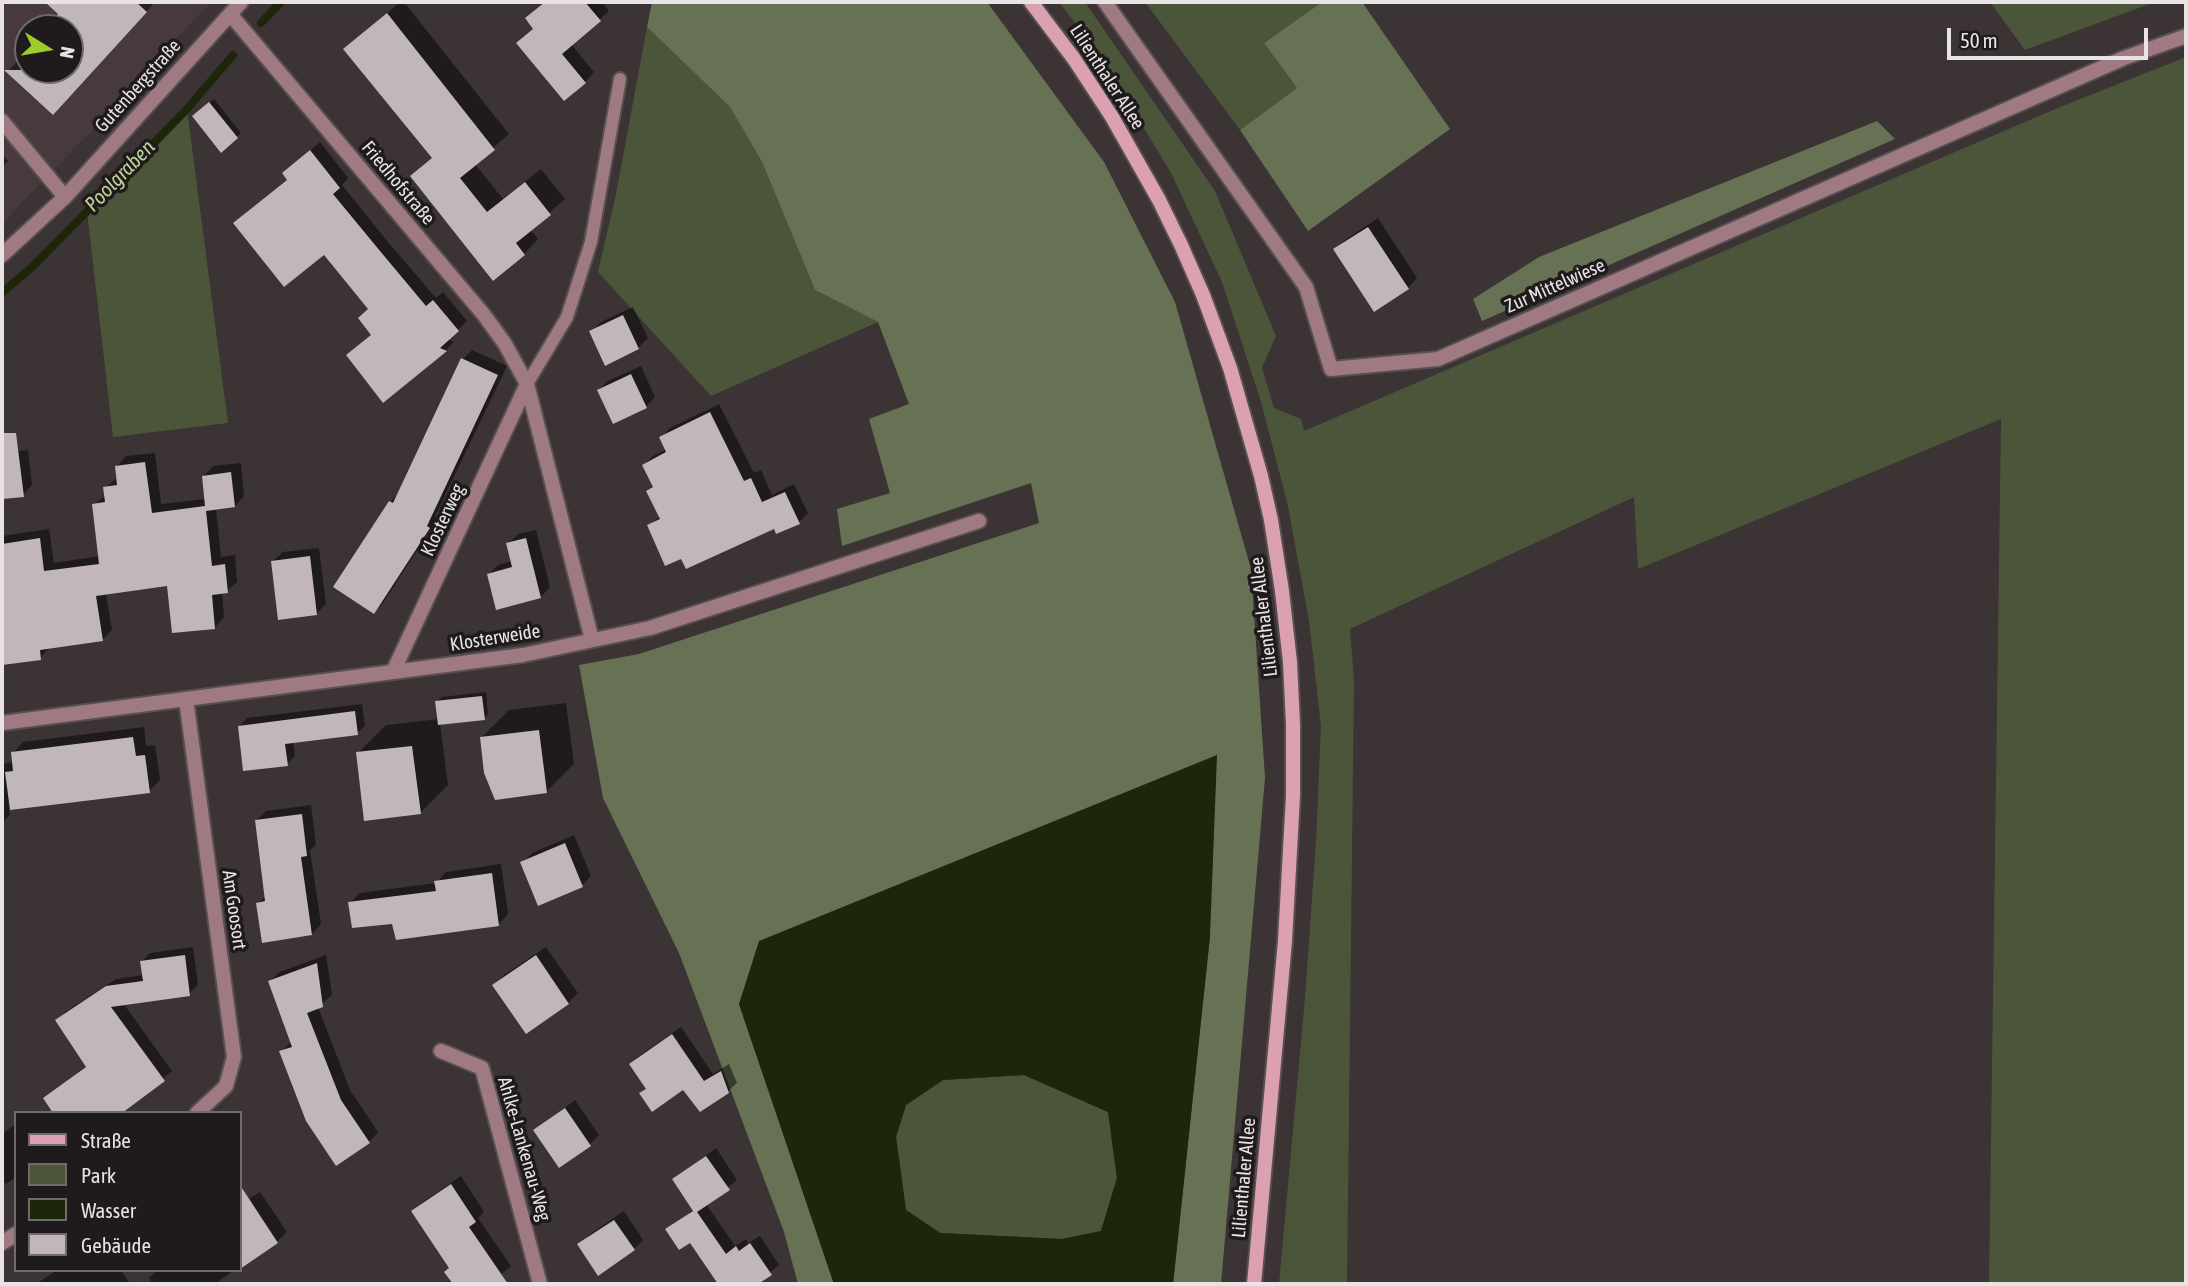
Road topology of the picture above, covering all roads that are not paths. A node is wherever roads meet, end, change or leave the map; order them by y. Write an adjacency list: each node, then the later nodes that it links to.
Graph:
1 (241, 2): 4 (street, Gutenbergstraße)
2 (1031, 2): 19 (main road, Lilienthaler Allee)
3 (1105, 2): 5 (street, Zur Mittelwiese)
4 (230, 14): 8 (street, Gutenbergstraße); 10 (street, Friedhofstraße)
5 (2186, 36)
6 (620, 79): 10 (lane)
7 (2, 121): 8 (street)
8 (65, 197): 9 (street, Gutenbergstraße)
9 (2, 256)
10 (527, 384): 12 (street, Friedhofstraße); 13 (street, Klosterweg)
11 (979, 521): 12 (street, Klosterweide)
12 (592, 640): 13 (street, Klosterweide)
13 (393, 672): 14 (street, Klosterweide)
14 (186, 699): 15 (street, Klosterweide); 17 (street, Am Goosort)
15 (2, 723)
16 (441, 1051): 18 (street, Ahlke-Lankenau-Weg)
17 (199, 1111)
18 (540, 1284)
19 (1254, 1284)

